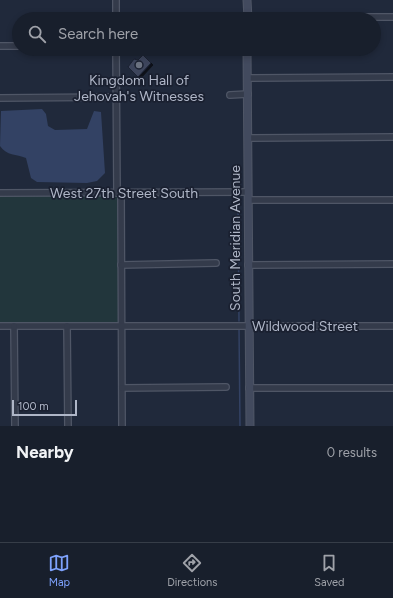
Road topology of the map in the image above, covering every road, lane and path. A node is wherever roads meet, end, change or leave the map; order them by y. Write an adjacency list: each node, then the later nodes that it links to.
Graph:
1 (116, 0): 3 (street)
2 (247, 0): 4 (main road)
3 (116, 12)
4 (248, 12)
5 (381, 17): 6 (street)
6 (393, 17)
7 (0, 46): 8 (street)
8 (12, 46)
9 (116, 56): 15 (street)
10 (247, 56): 12 (main road, South Meridian Avenue)
11 (393, 77): 12 (street)
12 (247, 78): 13 (main road, South Meridian Avenue)
13 (248, 94): 14 (street); 18 (main road, South Meridian Avenue)
14 (230, 95)
15 (116, 97): 16 (street); 21 (street)
16 (0, 98)
17 (393, 137): 18 (street)
18 (248, 138): 19 (main road, South Meridian Avenue)
19 (248, 192): 21 (street, West 27th Street South); 22 (main road, South Meridian Avenue)
20 (0, 193): 21 (street, West 27th Street South)
21 (119, 193): 26 (street)
22 (248, 200): 23 (street); 27 (main road, South Meridian Avenue)
23 (393, 200)
24 (216, 263): 26 (street)
25 (393, 264): 27 (street)
26 (121, 265): 28 (street)
27 (248, 265): 32 (main road, South Meridian Avenue)
28 (121, 325): 31 (street, Wildwood Street); 32 (street, Wildwood Street); 35 (street)
29 (0, 326): 30 (street, Wildwood Street)
30 (14, 326): 31 (street, Wildwood Street); 38 (street)
31 (68, 326): 39 (street)
32 (249, 326): 33 (street, Wildwood Street); 36 (main road, South Meridian Avenue)
33 (393, 326)
34 (226, 387): 35 (street)
35 (122, 388): 40 (street)
36 (249, 388): 37 (street); 41 (main road, South Meridian Avenue)
37 (393, 388)
38 (14, 426)
39 (68, 426)
40 (122, 426)
41 (250, 426)

